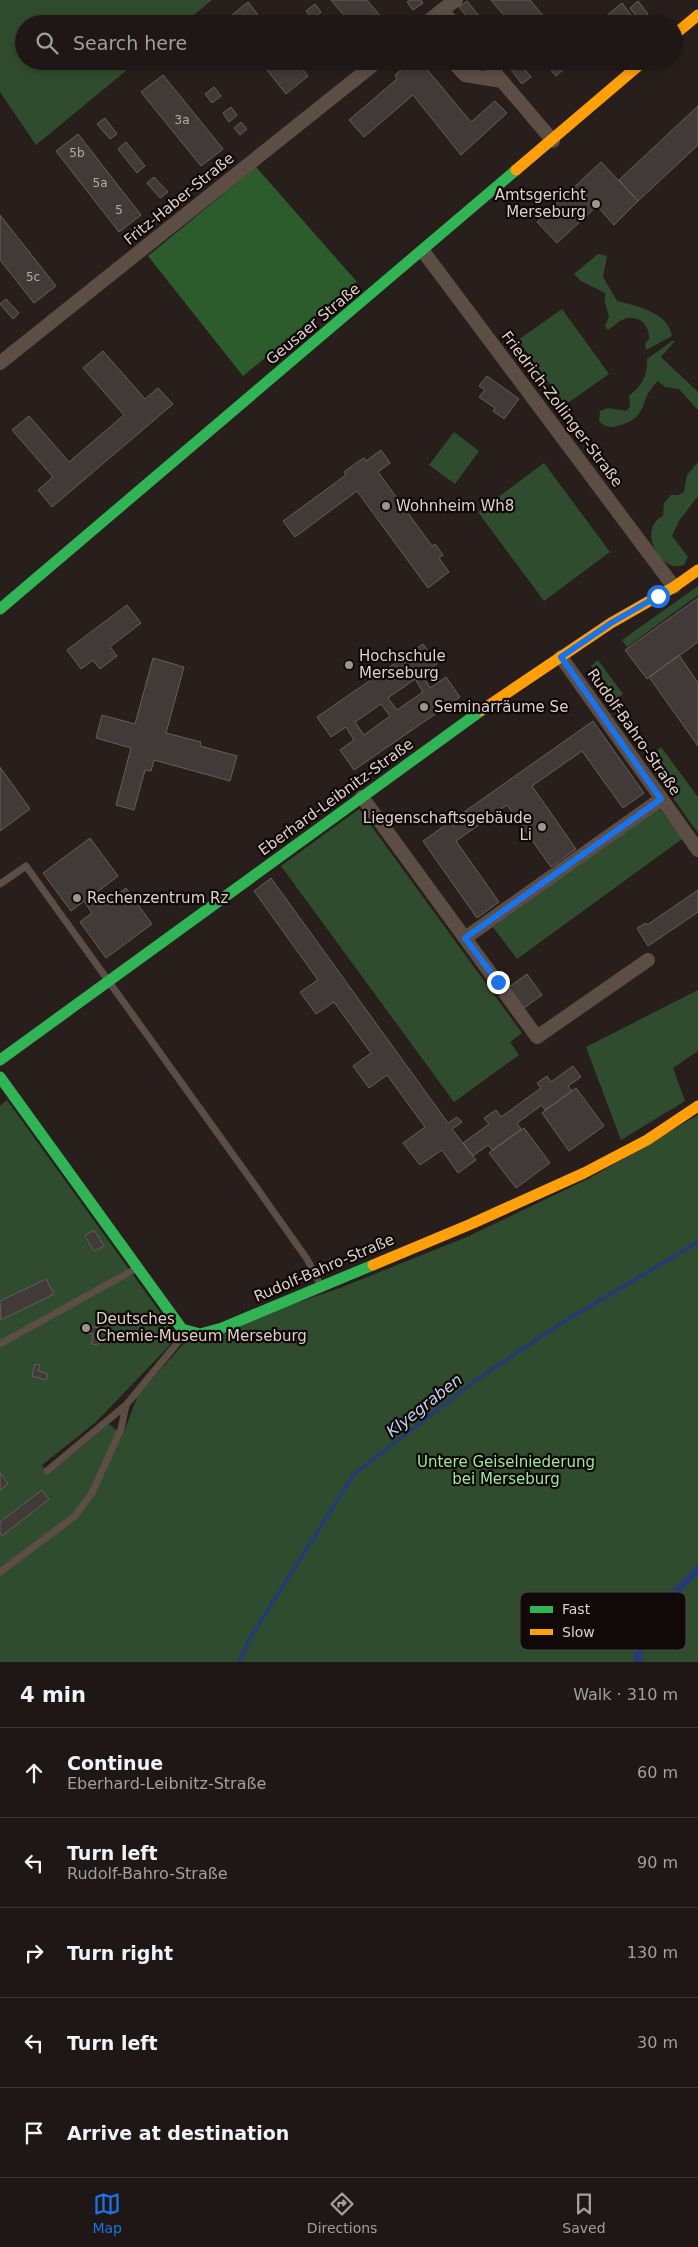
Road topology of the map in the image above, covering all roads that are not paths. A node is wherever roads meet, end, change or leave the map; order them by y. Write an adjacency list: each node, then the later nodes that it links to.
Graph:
1 (456, 0): 2 (street)
2 (442, 10): 3 (street); 4 (street)
3 (436, 15)
4 (446, 15)
5 (698, 15): 6 (street)
6 (683, 28)
7 (367, 70): 14 (street, Fritz-Haber-Straße)
8 (460, 70): 11 (street)
9 (493, 70): 11 (street)
10 (634, 70): 12 (street, Geusaer Straße)
11 (502, 81): 12 (street)
12 (553, 141): 13 (street, Geusaer Straße)
13 (423, 251): 16 (street, Friedrich-Zollinger-Straße); 17 (street, Geusaer Straße)
14 (0, 363)
15 (698, 570): 16 (street, Eberhard-Leibnitz-Straße)
16 (674, 587): 18 (street, Eberhard-Leibnitz-Straße)
17 (0, 609)
18 (561, 657): 19 (street, Eberhard-Leibnitz-Straße); 20 (street, Rudolf-Bahro-Straße)
19 (362, 796): 23 (street); 25 (street, Eberhard-Leibnitz-Straße)
20 (661, 799): 21 (street, Rudolf-Bahro-Straße); 23 (street)
21 (698, 850)
22 (0, 884): 25 (lane)
23 (465, 938): 24 (street)
24 (648, 960)
25 (108, 981): 26 (street, Eberhard-Leibnitz-Straße); 30 (lane)
26 (0, 1060)
27 (0, 1076): 29 (street)
28 (698, 1106): 30 (street, Rudolf-Bahro-Straße)
29 (138, 1268): 31 (street); 32 (lane)
30 (321, 1287): 31 (street, Rudolf-Bahro-Straße)
31 (182, 1329): 33 (lane)
32 (0, 1344)
33 (126, 1404): 34 (lane); 35 (lane)
34 (47, 1471)
35 (0, 1572)

